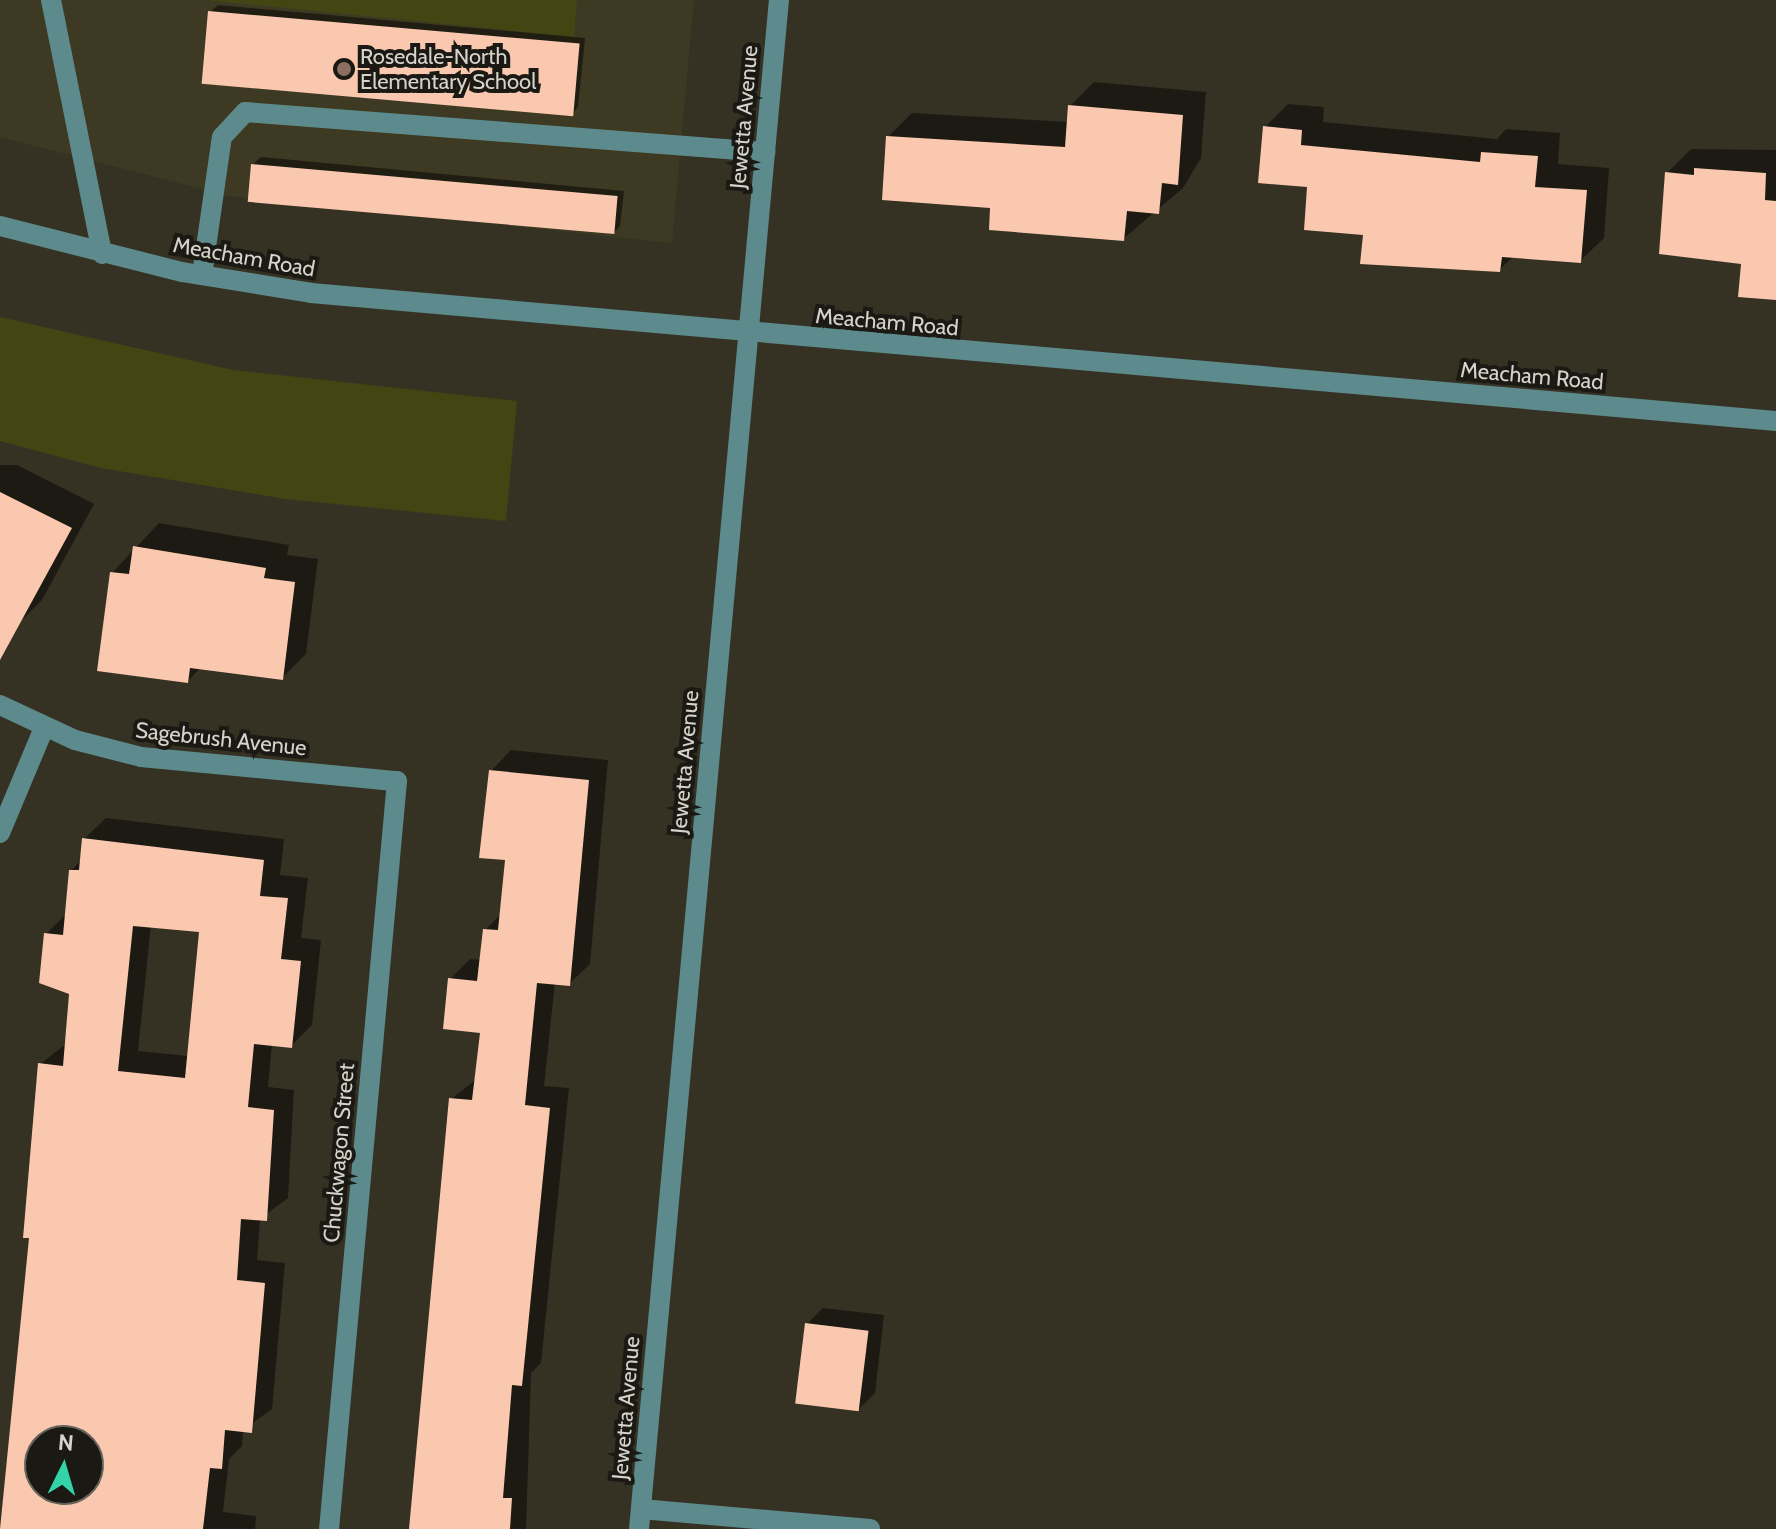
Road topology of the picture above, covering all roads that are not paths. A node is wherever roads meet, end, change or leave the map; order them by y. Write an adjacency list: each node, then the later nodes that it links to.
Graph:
1 (51, 0): 5 (street)
2 (779, 0): 3 (street, Jewetta Avenue)
3 (765, 152): 6 (street); 7 (street, Jewetta Avenue)
4 (0, 226): 5 (street, Meacham Road)
5 (102, 254): 6 (street, Meacham Road)
6 (202, 275): 7 (street, Meacham Road)
7 (749, 334): 8 (street, Meacham Road); 13 (street, Jewetta Avenue)
8 (1776, 421)
9 (0, 705): 10 (street, Sagebrush Avenue)
10 (44, 728): 11 (street, Sagebrush Avenue); 12 (street)
11 (397, 781): 14 (street, Chuckwagon Street)
12 (0, 833)
13 (640, 1519): 15 (street)
14 (329, 1529)
15 (870, 1529)

